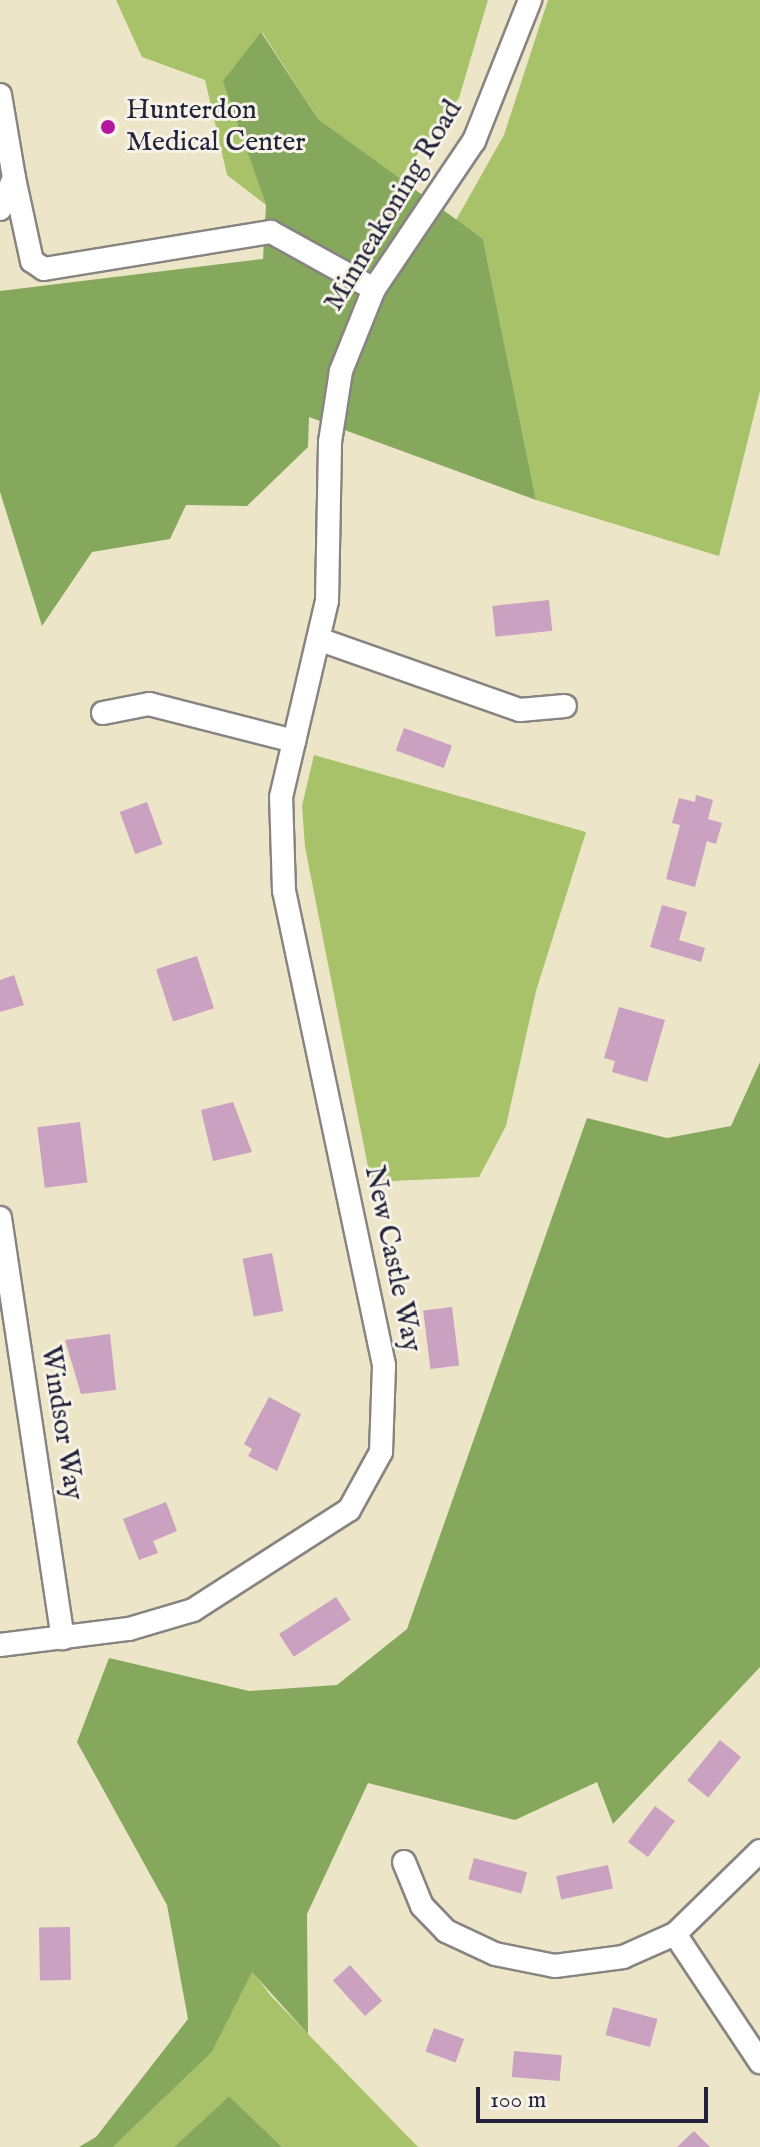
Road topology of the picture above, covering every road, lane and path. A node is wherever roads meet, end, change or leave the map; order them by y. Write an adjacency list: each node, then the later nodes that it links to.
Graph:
1 (530, 0): 5 (street, Minneakoning Road)
2 (0, 95): 3 (street)
3 (14, 178): 4 (street); 5 (street)
4 (0, 209)
5 (374, 289): 6 (street, Minneakoning Road)
6 (321, 640): 7 (street); 9 (street, New Castle Way)
7 (565, 706)
8 (103, 713): 9 (street)
9 (294, 741): 11 (street, New Castle Way)
10 (0, 1218): 11 (street, Windsor Way)
11 (63, 1638): 12 (street, New Castle Way)
12 (0, 1645)
13 (760, 1851): 15 (street)
14 (404, 1862): 15 (street)
15 (675, 1934): 16 (street)
16 (760, 2062)

